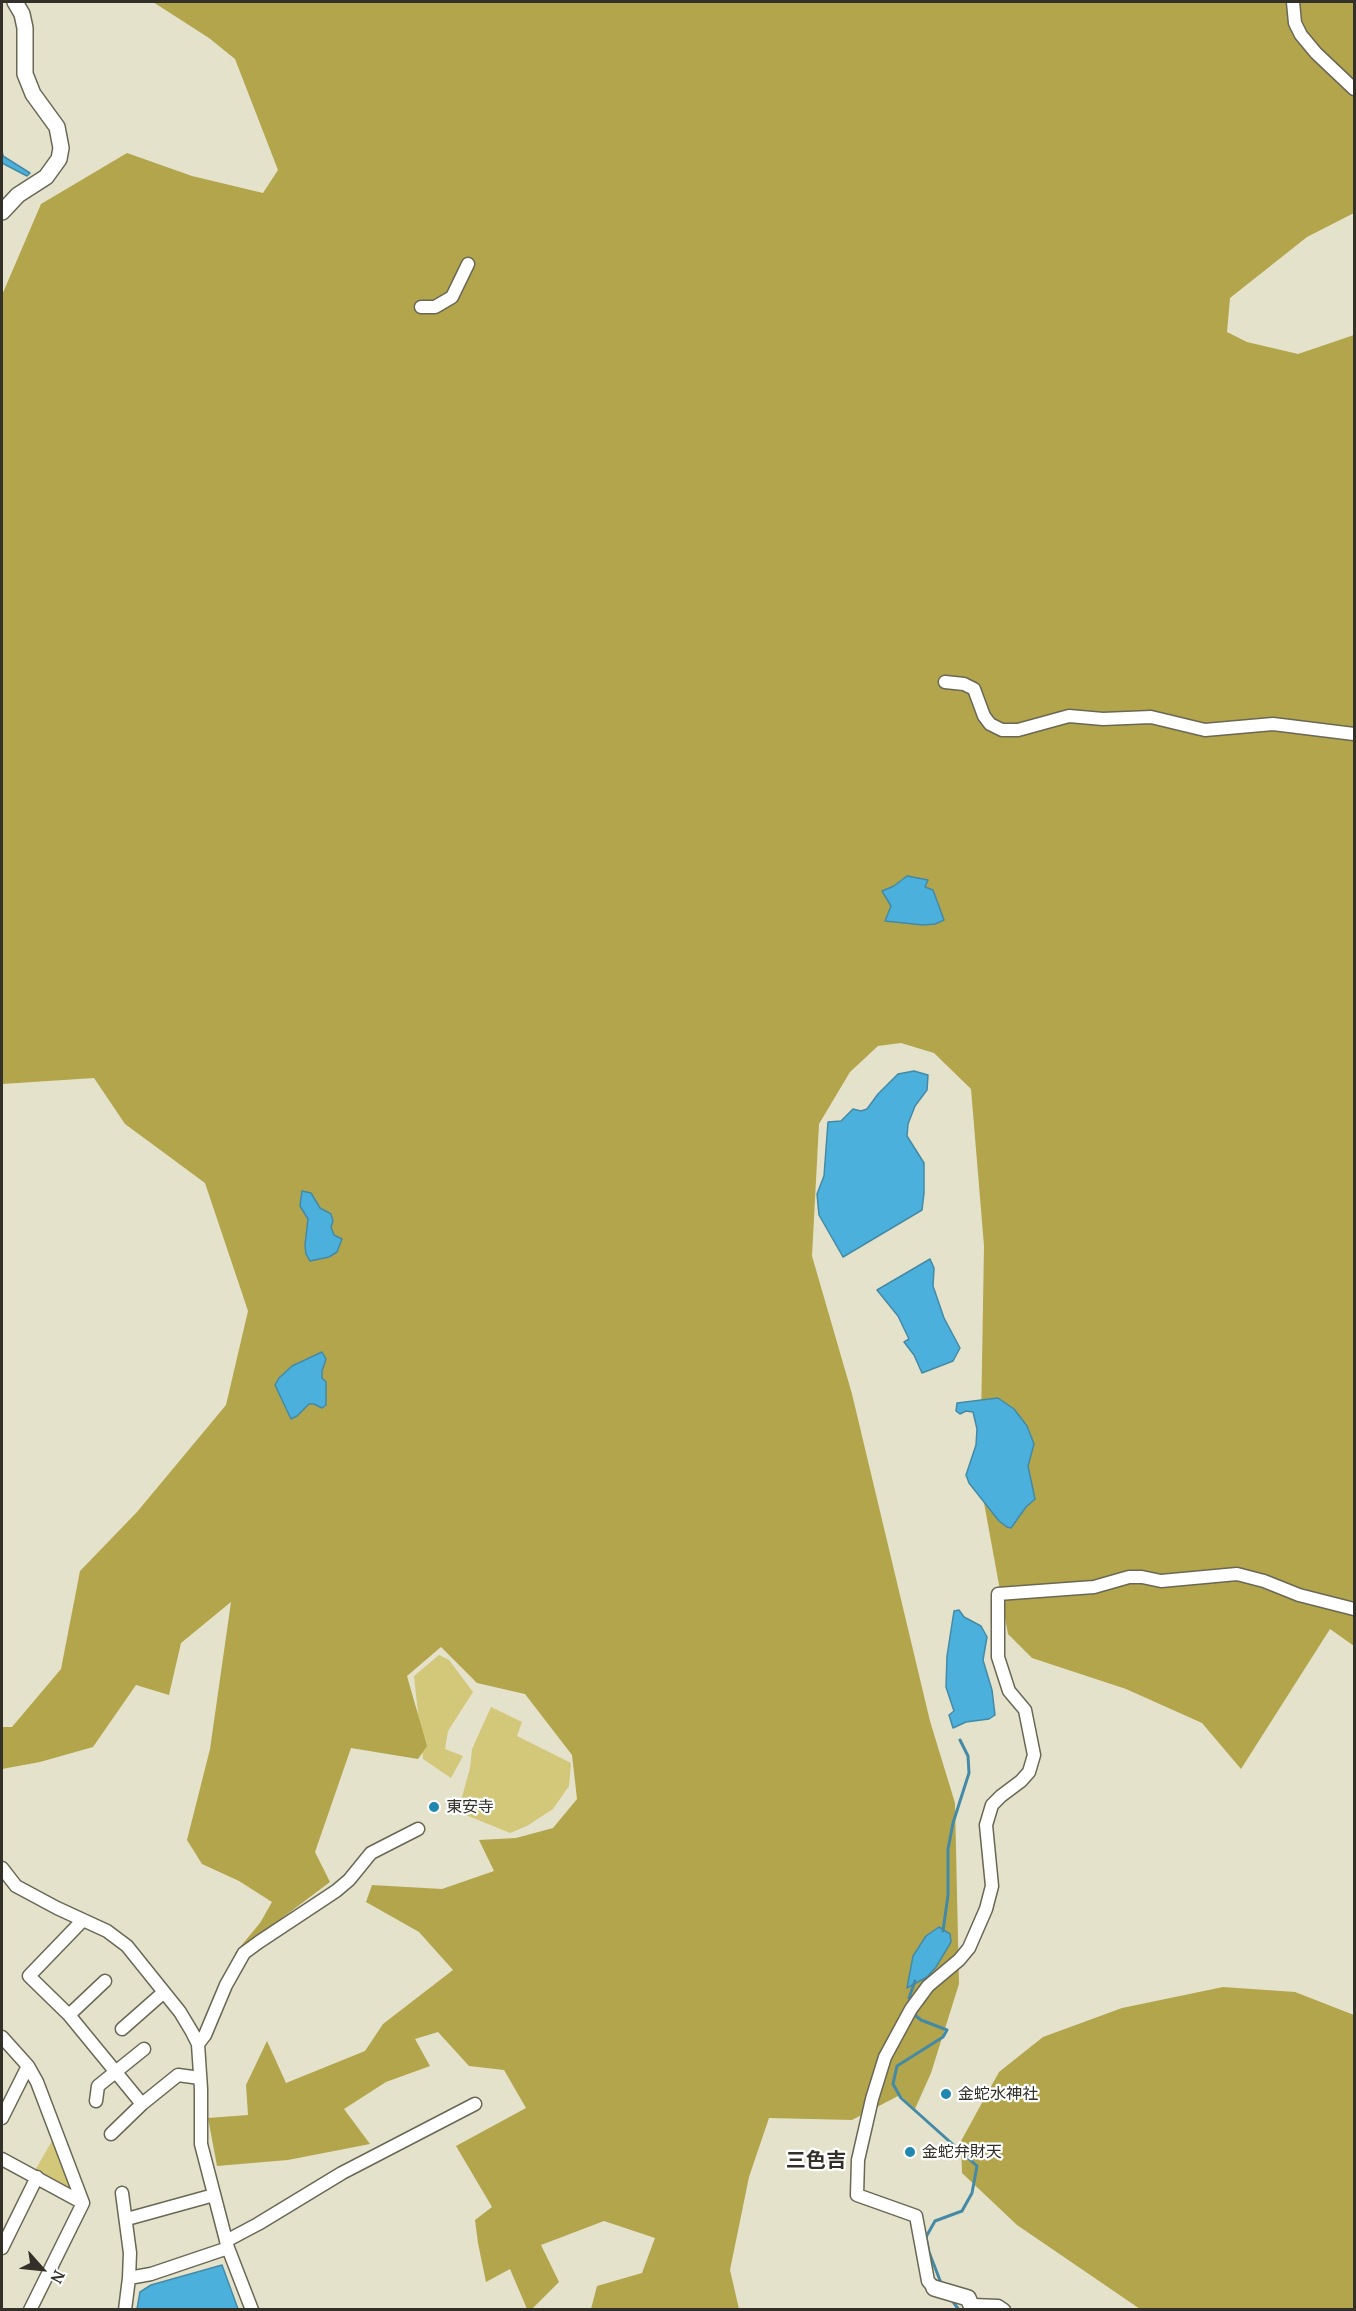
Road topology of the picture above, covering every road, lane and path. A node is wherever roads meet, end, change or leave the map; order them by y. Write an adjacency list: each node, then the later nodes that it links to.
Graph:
1 (15, 2): 4 (street)
2 (1293, 2): 3 (street)
3 (1354, 89)
4 (2, 212)
5 (468, 264): 6 (street)
6 (421, 307)
7 (945, 682): 8 (street)
8 (1354, 734)
9 (1354, 1609): 37 (street)
10 (418, 1829): 18 (street)
11 (2, 1868): 12 (street)
12 (82, 1920): 14 (street); 15 (street)
13 (105, 1980): 15 (street)
14 (164, 1992): 16 (street); 18 (street)
15 (69, 2014): 21 (street)
16 (122, 2029)
17 (2, 2037): 20 (street)
18 (198, 2044): 22 (street)
19 (144, 2049): 21 (street)
20 (28, 2066): 26 (street); 32 (street)
21 (116, 2072): 23 (street); 24 (street)
22 (200, 2078): 24 (street); 31 (street)
23 (96, 2101)
24 (142, 2104): 27 (street)
25 (475, 2104): 34 (street)
26 (2, 2118)
27 (111, 2134)
28 (2, 2159): 29 (street)
29 (37, 2177): 32 (street); 35 (street)
30 (122, 2193): 33 (street)
31 (214, 2195): 33 (street); 34 (street)
32 (83, 2203): 39 (street)
33 (127, 2219): 36 (street)
34 (227, 2245): 36 (street); 41 (street)
35 (2, 2248)
36 (129, 2278): 40 (street)
37 (934, 2288): 38 (street)
38 (973, 2307): 42 (street)
39 (30, 2310)
40 (125, 2310)
41 (252, 2310)
42 (1004, 2310)

